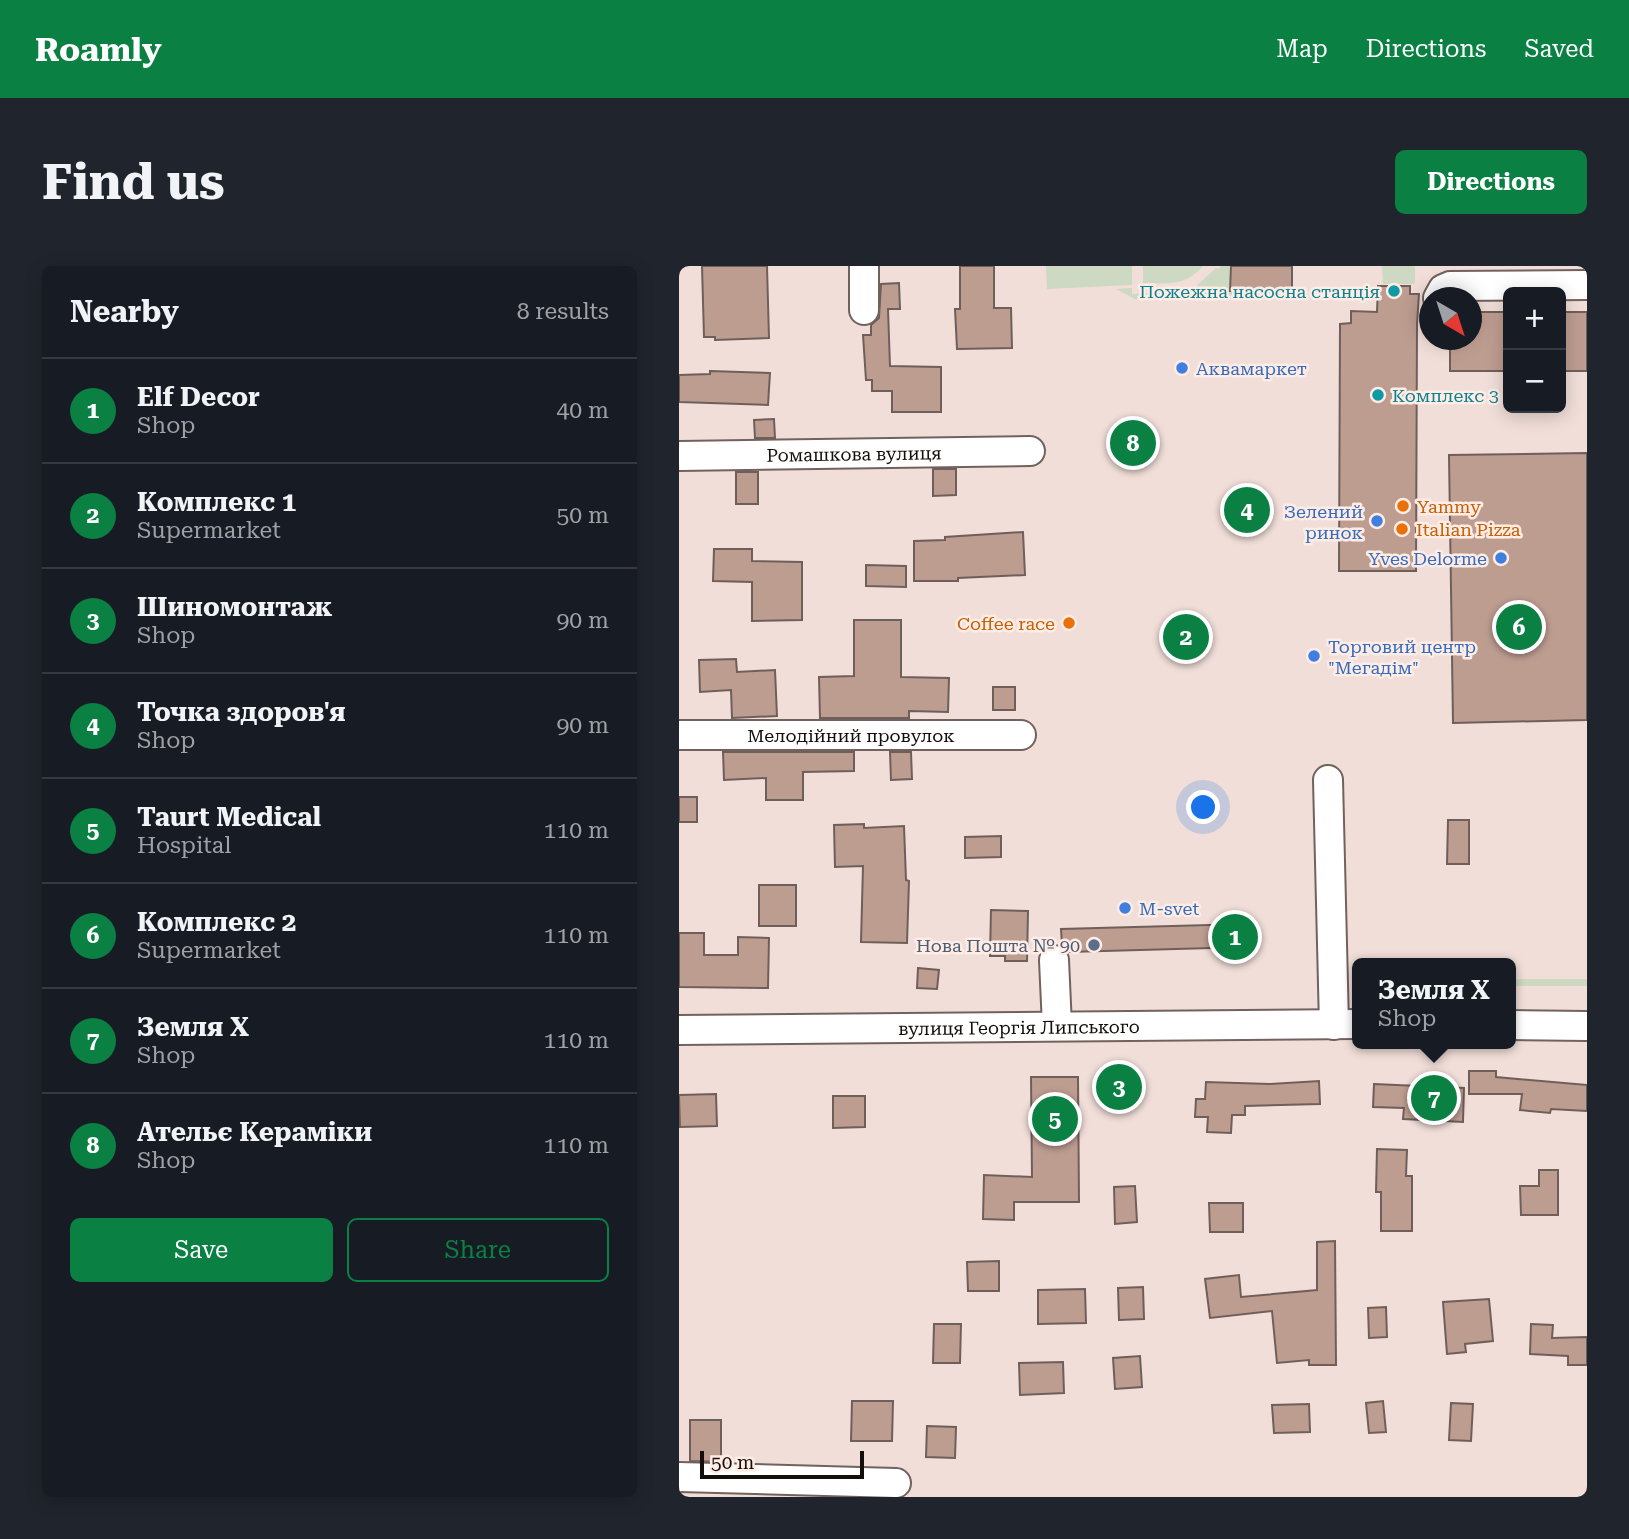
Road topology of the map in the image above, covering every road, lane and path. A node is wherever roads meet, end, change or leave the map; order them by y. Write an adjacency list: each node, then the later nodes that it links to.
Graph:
1 (864, 266): 4 (street)
2 (1587, 285): 3 (street)
3 (1448, 287)
4 (864, 310)
5 (1030, 451): 6 (street, Ромашкова вулиця)
6 (679, 456)
7 (679, 735): 8 (street, Мелодійний провулок)
8 (1021, 735)
9 (1328, 780): 11 (street)
10 (1054, 960): 13 (street)
11 (1345, 1024): 13 (street, вулиця Георгія Липського)
12 (1516, 1025): 14 (street)
13 (1057, 1026): 15 (street, вулиця Георгія Липського)
14 (1587, 1026)
15 (679, 1030)
16 (679, 1477): 17 (street)
17 (896, 1483)

